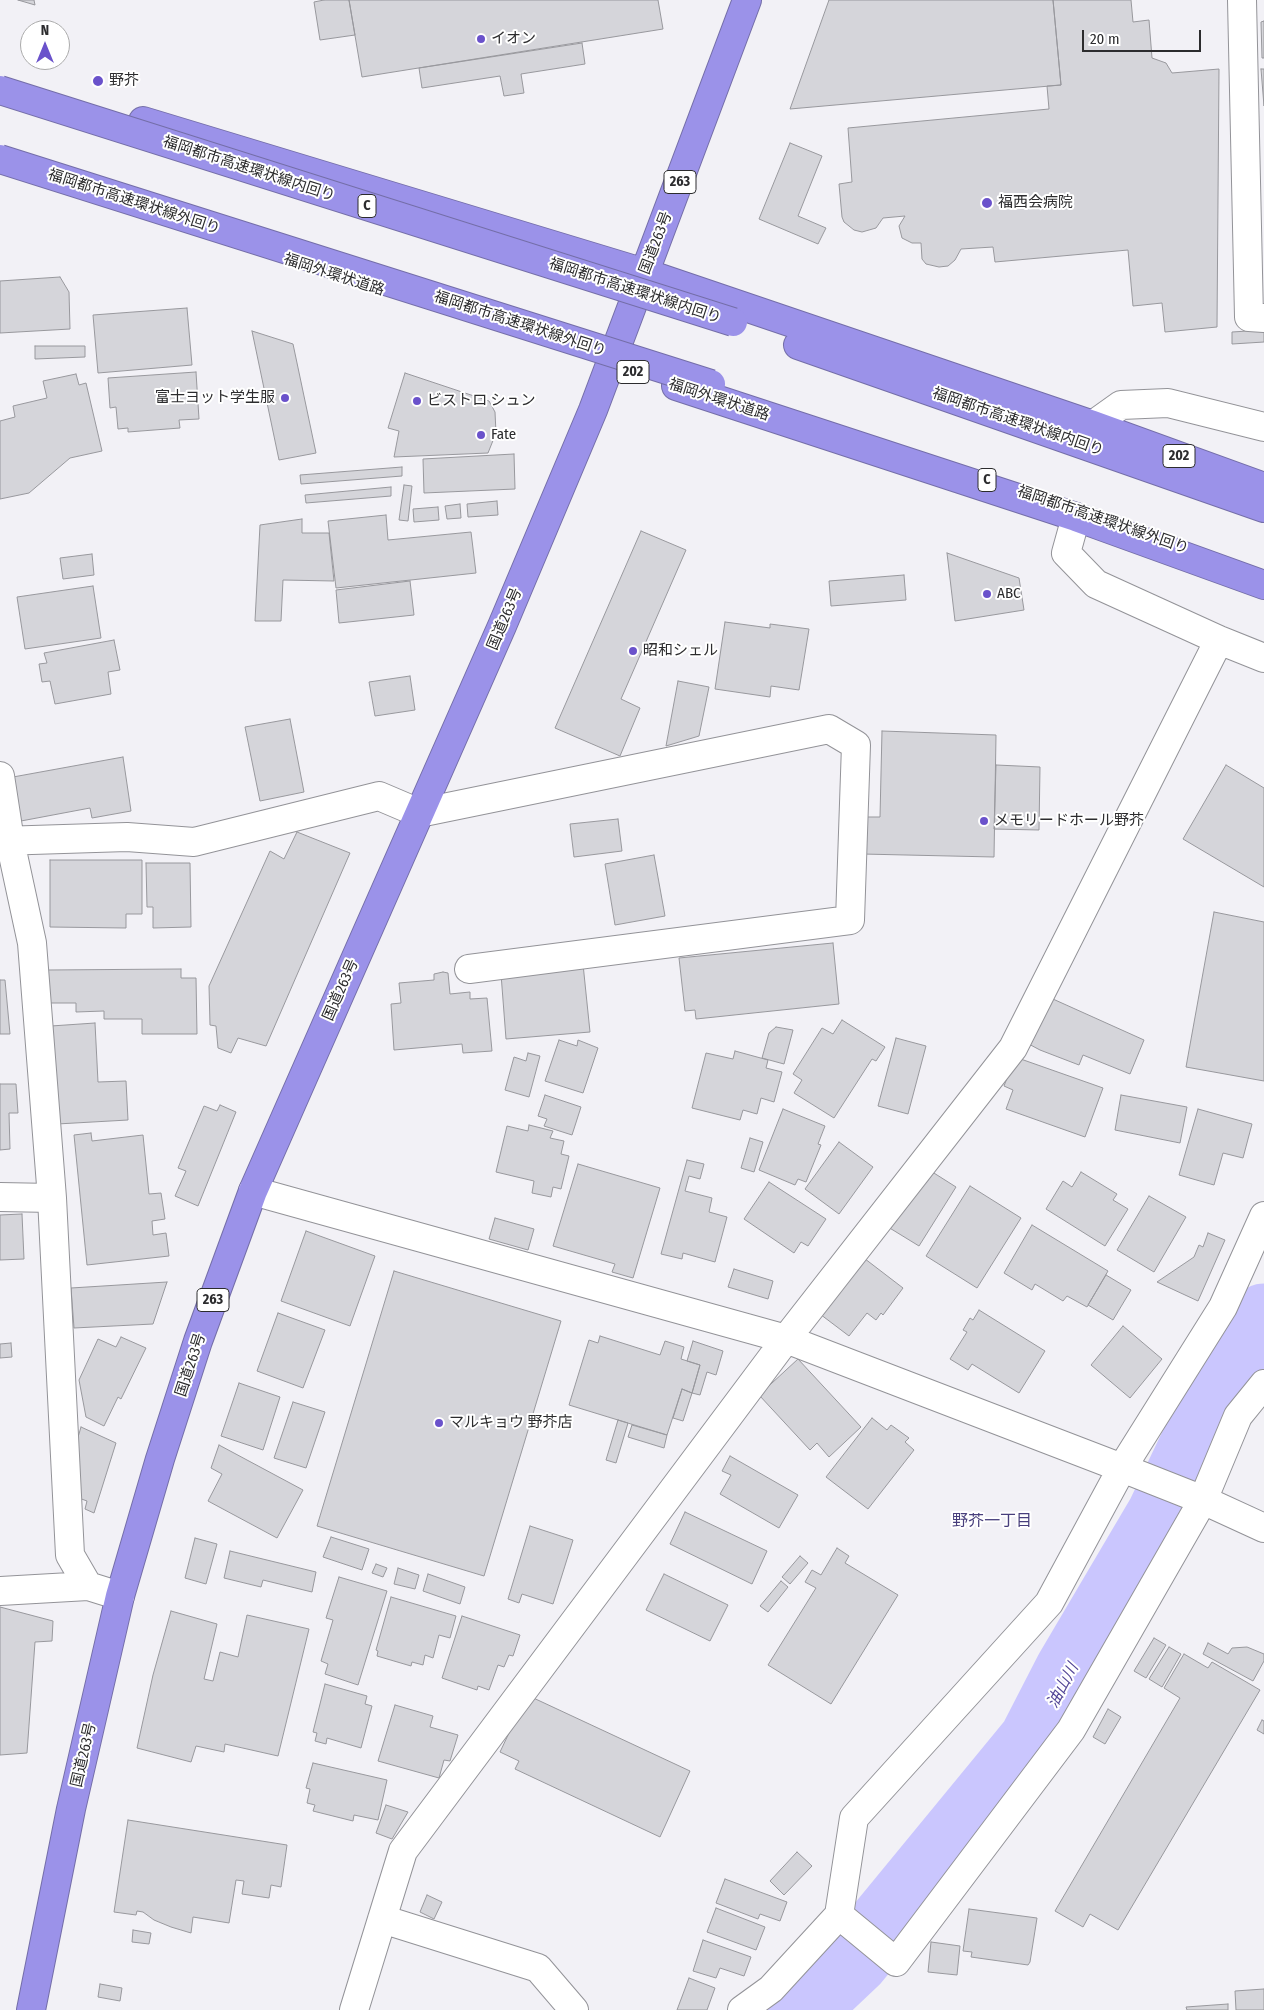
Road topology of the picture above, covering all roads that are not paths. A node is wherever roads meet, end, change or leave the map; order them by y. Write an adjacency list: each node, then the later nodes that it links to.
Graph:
1 (747, 0): 7 (highway, 国道263号 / 263)
2 (1242, 0): 8 (street)
3 (0, 78): 7 (highway, 202)
4 (0, 90): 13 (highway, 福岡都市高速環状線内回り / C, bridge)
5 (0, 159): 15 (highway, 福岡都市高速環状線外回り / C, bridge)
6 (0, 166): 9 (highway, 福岡外環状道路 / 202)
7 (645, 273): 9 (highway, 国道263号 / 263); 10 (highway, 202)
8 (1264, 318)
9 (610, 364): 14 (highway, 福岡外環状道路 / 202); 20 (highway, 国道263号 / 263)
10 (1093, 425): 11 (street); 12 (highway, 202)
11 (1264, 427)
12 (1264, 487)
13 (1264, 508)
14 (1076, 518): 16 (highway, 福岡外環状道路 / 202); 17 (street)
15 (1264, 576)
16 (1264, 585)
17 (1219, 640): 18 (street); 27 (street)
18 (1264, 658)
19 (0, 776): 21 (street)
20 (419, 813): 21 (street); 22 (street); 23 (highway, 国道263号 / 263)
21 (5, 841): 25 (street)
22 (468, 970)
23 (253, 1191): 27 (street); 34 (highway, 国道263号 / 263)
24 (0, 1197): 25 (street)
25 (52, 1198): 32 (street)
26 (1264, 1216): 29 (street)
27 (786, 1339): 29 (street); 36 (street)
28 (1264, 1384): 30 (street)
29 (1122, 1468): 30 (street); 35 (street)
30 (1203, 1500): 31 (street); 35 (street)
31 (1264, 1528)
32 (88, 1586): 33 (street); 34 (street)
33 (0, 1591)
34 (120, 1596): 37 (highway, 国道263号 / 263)
35 (839, 1916): 40 (street)
36 (382, 1919): 38 (street); 39 (street)
37 (37, 2009)
38 (354, 2010)
39 (574, 2010)
40 (742, 2010)

